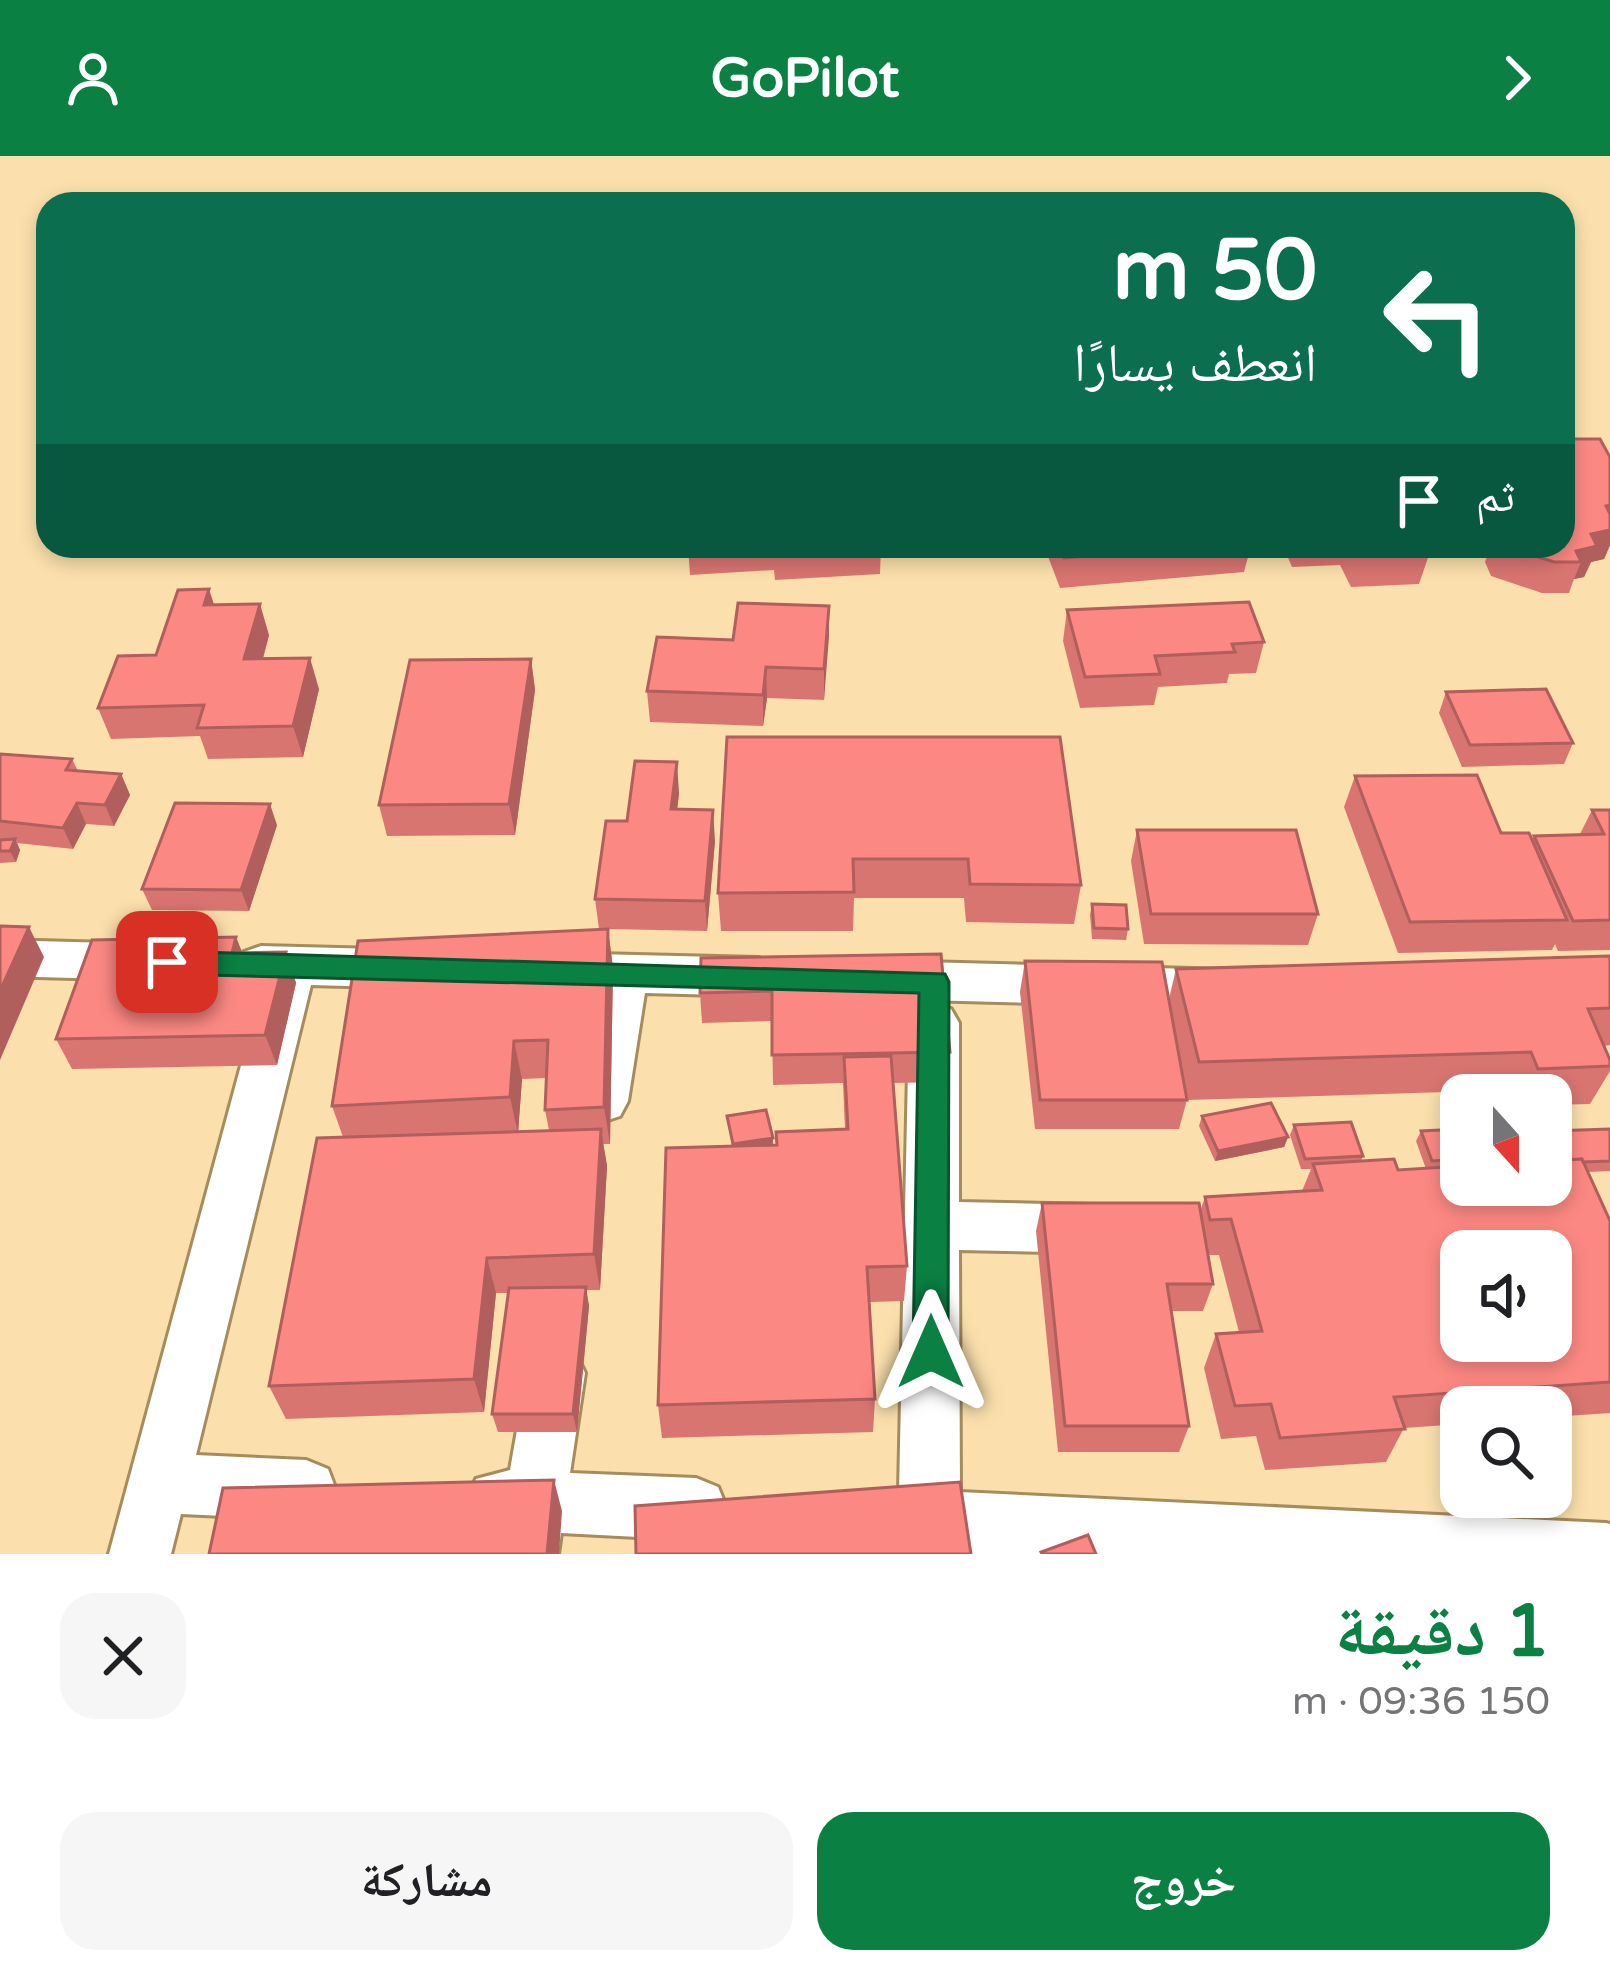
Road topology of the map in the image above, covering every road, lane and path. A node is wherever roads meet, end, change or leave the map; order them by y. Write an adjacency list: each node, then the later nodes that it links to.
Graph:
1 (0, 958): 2 (street)
2 (292, 965): 3 (street); 10 (street)
3 (624, 974): 4 (street); 6 (street)
4 (934, 982): 5 (street); 7 (street)
5 (1284, 990)
6 (592, 1157)
7 (932, 1225): 8 (street); 16 (street)
8 (1142, 1230)
9 (565, 1318): 15 (street)
10 (159, 1483): 11 (street); 17 (street)
11 (370, 1493)
12 (440, 1497): 15 (street)
13 (743, 1512): 15 (street)
14 (860, 1517): 16 (street)
15 (530, 1528)
16 (931, 1538): 18 (street)
17 (140, 1554)
18 (1606, 1554)

